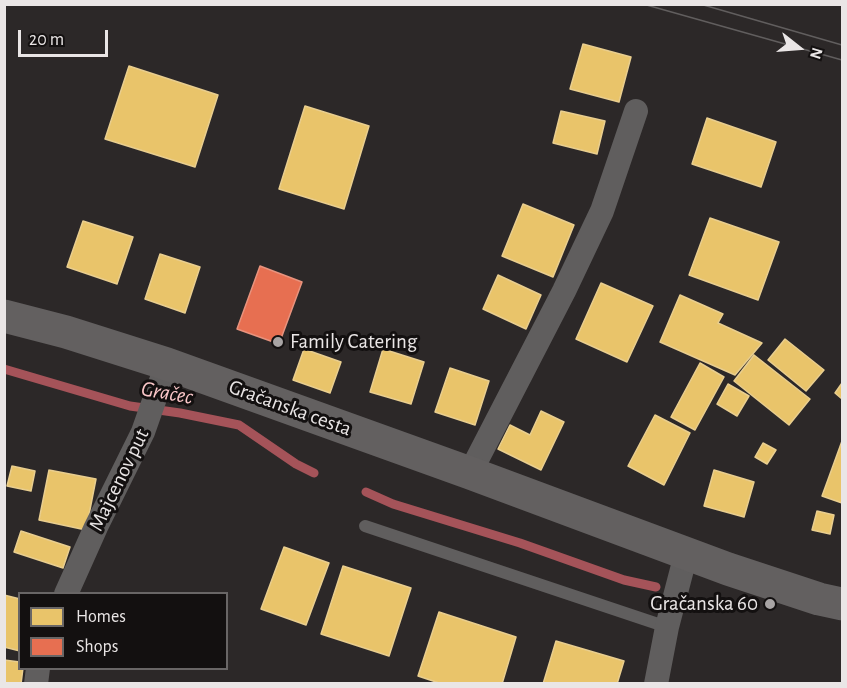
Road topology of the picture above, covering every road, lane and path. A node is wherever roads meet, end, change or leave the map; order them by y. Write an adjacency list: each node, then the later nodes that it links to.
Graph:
1 (636, 111): 4 (street)
2 (4, 316): 3 (main road, Gračanska cesta)
3 (167, 364): 4 (main road, Gračanska cesta); 7 (street, Majcenov put)
4 (470, 473): 6 (main road, Gračanska cesta)
5 (364, 526): 9 (lane)
6 (686, 554): 8 (main road, Gračanska cesta); 9 (street)
7 (67, 592)
8 (843, 604)
9 (667, 627): 10 (street)
10 (656, 684)

